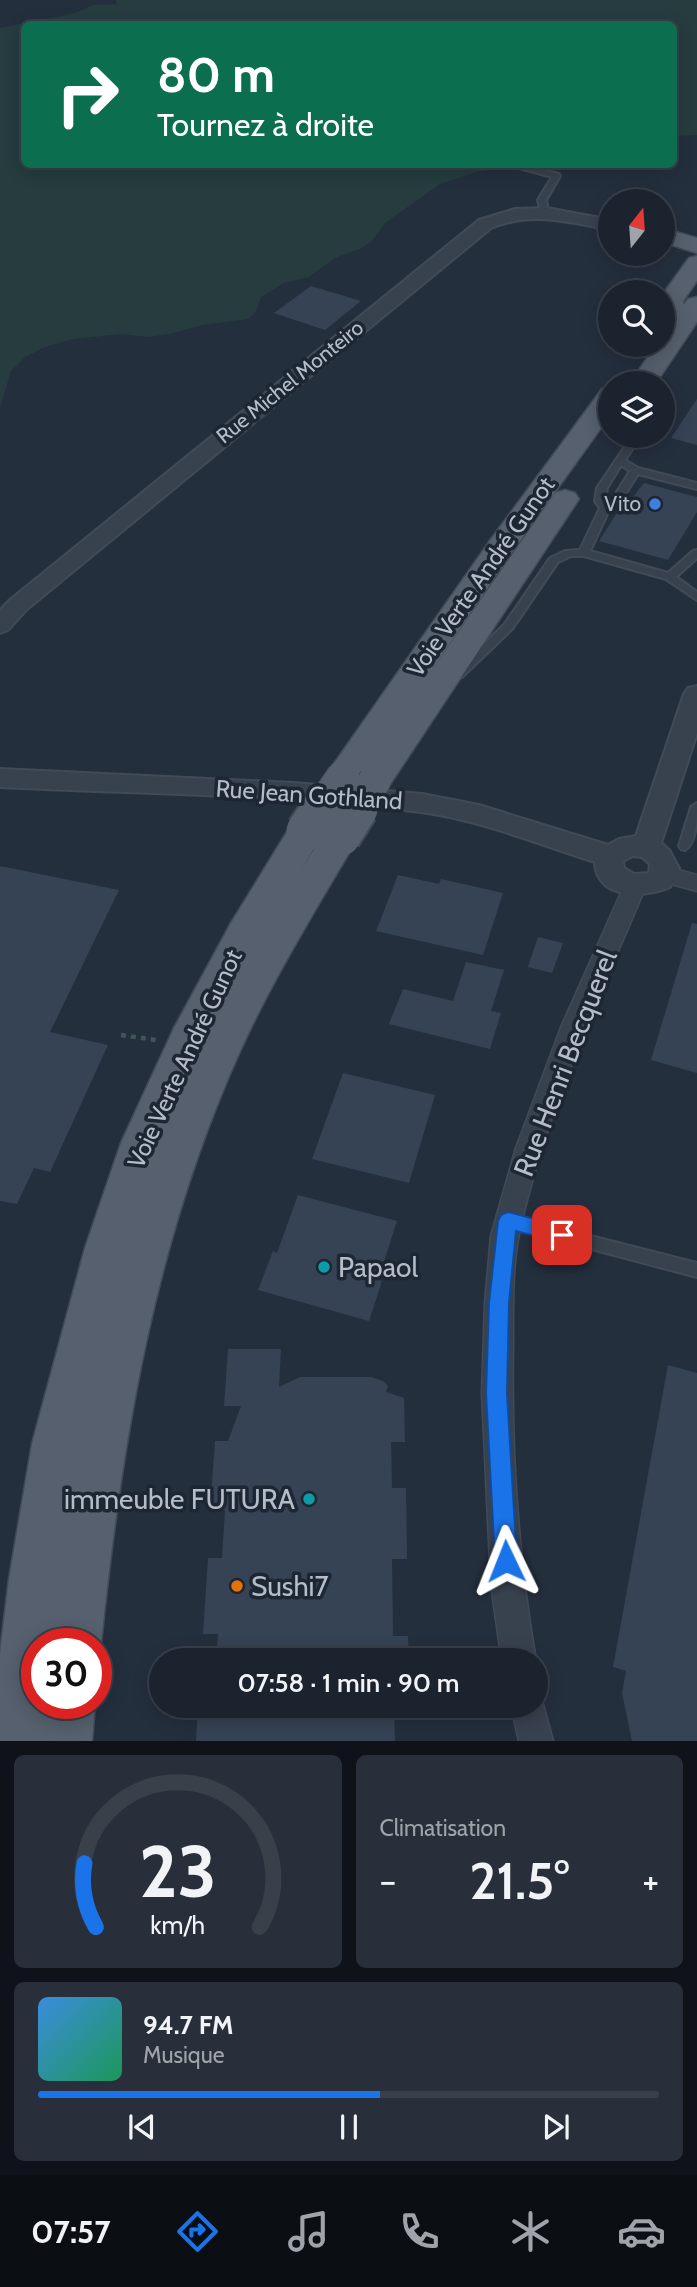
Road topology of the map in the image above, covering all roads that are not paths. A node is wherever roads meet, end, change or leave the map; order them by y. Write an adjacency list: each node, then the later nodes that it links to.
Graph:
1 (524, 168): 2 (lane)
2 (546, 214): 3 (street, Rue Michel Monteiro); 23 (street, Rue Michel Monteiro)
3 (598, 223)
4 (676, 238): 5 (main road)
5 (697, 239)
6 (676, 240): 7 (main road)
7 (697, 247)
8 (697, 263): 10 (main road)
9 (697, 277): 10 (main road)
10 (684, 312): 11 (main road)
11 (649, 370)
12 (598, 413): 27 (main road, Voie Verte André Gunot)
13 (600, 448): 25 (main road, Voie Verte André Gunot)
14 (629, 448): 15 (lane)
15 (621, 461): 16 (lane); 18 (lane)
16 (635, 470): 17 (lane); 18 (lane)
17 (697, 485)
18 (605, 508): 19 (lane)
19 (584, 553): 21 (lane); 25 (lane)
20 (697, 553): 21 (lane)
21 (670, 577): 22 (lane)
22 (697, 597)
23 (0, 625)
24 (697, 694): 31 (street)
25 (427, 703): 27 (main road, Voie Verte André Gunot)
26 (0, 778): 32 (street, Rue Jean Gothland)
27 (359, 778): 29 (main road, Voie Verte André Gunot, bridge)
28 (697, 807): 30 (lane)
29 (323, 834): 38 (main road, Voie Verte André Gunot); 42 (main road, Voie Verte André Gunot)
30 (685, 846)
31 (646, 847): 32 (street); 33 (street)
32 (610, 856): 35 (street)
33 (664, 874): 34 (street); 35 (street)
34 (697, 883)
35 (635, 886): 36 (street, Rue Henri Becquerel)
36 (508, 1221): 37 (lane); 39 (street, Rue Henri Becquerel)
37 (697, 1270)
38 (76, 1628)
39 (517, 1648)
40 (531, 1718): 44 (street)
41 (66, 1719): 43 (main road)
42 (18, 1741)
43 (64, 1741)
44 (536, 1741)

